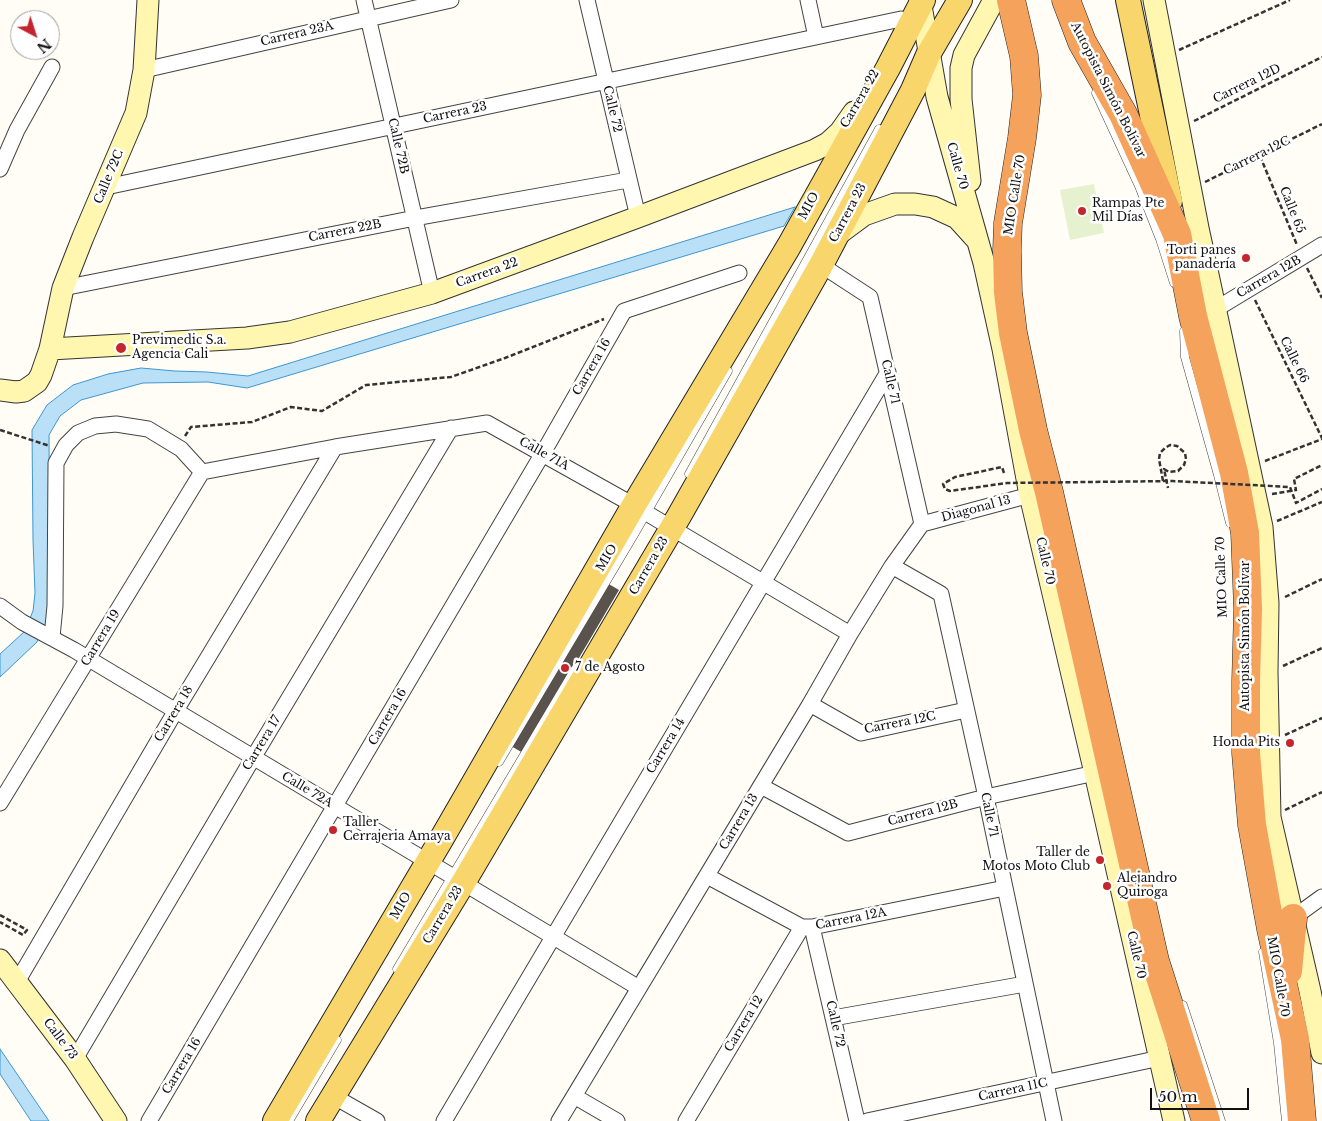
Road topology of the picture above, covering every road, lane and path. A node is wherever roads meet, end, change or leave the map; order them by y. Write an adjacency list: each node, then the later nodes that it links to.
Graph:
1 (148, 0): 21 (street, Calle 72C)
2 (364, 0): 14 (street, Calle 72B)
3 (451, 0): 14 (street, Carrera 23A)
4 (587, 0): 22 (street, Calle 72)
5 (808, 0): 16 (street)
6 (960, 0): 15 (main road, Carrera 23)
7 (994, 0): 36 (street)
8 (1011, 0): 53 (highway)
9 (1066, 0): 31 (highway, Autopista Simón Bolívar)
10 (1119, 0): 17 (street)
11 (1128, 0): 17 (main road)
12 (1154, 0): 18 (street)
13 (1290, 0): 18 (path)
14 (369, 18): 21 (street, Carrera 23A); 26 (street, Calle 72B)
15 (921, 20): 16 (street, Carrera 23); 34 (street, Carrera 22); 36 (street, Calle 70); 38 (main road, Carrera 23); 76 (main road, Carrera 23)
16 (816, 37): 22 (street, Carrera 23)
17 (1140, 56): 37 (main road)
18 (1165, 56): 27 (street)
19 (1322, 57): 27 (path, Carrera 12D)
20 (52, 67): 29 (street)
21 (144, 70): 32 (street, Calle 72C)
22 (606, 81): 26 (street, Carrera 23); 30 (street, Calle 72)
23 (1092, 86): 31 (lane)
24 (883, 122): 70 (lane, MIO)
25 (1322, 125): 28 (path, Carrera 12C)
26 (394, 126): 32 (street, Carrera 23); 35 (street, Calle 72B)
27 (1180, 128): 33 (street)
28 (1260, 156): 33 (path, Carrera 12C); 41 (path, Calle 65)
29 (0, 169)
30 (628, 180): 34 (street, Calle 72); 35 (street, Carrera 22B)
31 (1145, 182): 37 (highway, Autopista Simón Bolívar); 46 (lane)
32 (106, 187): 44 (street, Calle 72C)
33 (1192, 188): 50 (street)
34 (638, 217): 47 (street, Carrera 22)
35 (415, 218): 44 (street, Carrera 22B); 47 (street, Calle 72B)
36 (972, 218): 39 (street, Calle 70)
37 (1177, 234): 50 (highway, Autopista Simón Bolívar)
38 (837, 235): 39 (street); 42 (main road, Carrera 23)
39 (980, 243): 56 (street, Calle 70)
40 (1322, 245): 41 (street, Carrera 12B)
41 (1302, 258): 45 (street, Carrera 12B); 48 (path, Calle 65)
42 (821, 265): 54 (street, Calle 71); 77 (main road, Carrera 23)
43 (739, 273): 49 (street)
44 (63, 288): 51 (street, Calle 72C)
45 (1250, 289): 50 (street, Carrera 12B); 60 (path, Calle 66)
46 (1176, 292)
47 (432, 293): 51 (street, Carrera 22)
48 (1322, 298)
49 (624, 311): 63 (path); 64 (street, Carrera 16)
50 (1198, 314): 66 (street); 80 (lane, MIO Calle 70); 123 (highway, Autopista Simón Bolívar)
51 (50, 349): 55 (street)
52 (732, 363): 76 (lane, MIO)
53 (1021, 369): 56 (highway); 59 (highway)
54 (888, 372): 78 (street, Calle 71); 83 (street, Carrera 14)
55 (0, 390)
56 (1013, 404): 59 (highway); 74 (street, Calle 70)
57 (451, 428): 62 (street, Calle 71A); 64 (street, Calle 71A); 97 (street, Carrera 17)
58 (0, 430): 61 (path)
59 (1033, 430): 126 (highway)
60 (1322, 439): 66 (path)
61 (50, 446)
62 (334, 447): 67 (street, Calle 71A); 94 (street, Carrera 18)
63 (181, 449): 67 (street); 87 (street)
64 (543, 453): 76 (street, Calle 71A); 104 (street, Carrera 16)
65 (1322, 465): 73 (path)
66 (1250, 468): 79 (street)
67 (202, 472): 89 (street, Carrera 19)
68 (1004, 473): 69 (path, bridge)
69 (1162, 481): 71 (path); 72 (path, bridge)
70 (684, 484)
71 (1168, 488)
72 (1322, 489)
73 (1272, 494)
74 (1030, 495): 78 (street, Diagonal 13); 99 (street, Calle 70)
75 (1322, 502): 79 (path)
76 (640, 509): 77 (street, Calle 71A); 98 (lane, MIO); 106 (main road, Carrera 23)
77 (665, 524): 83 (street, Calle 71A); 108 (main road, Carrera 23)
78 (922, 524): 81 (street, Carrera 13)
79 (1262, 527): 84 (street)
80 (1231, 528)
81 (892, 566): 86 (street, Carrera 13); 93 (street, Calle 71)
82 (1322, 579): 84 (path)
83 (763, 582): 86 (street, Calle 71A); 115 (street, Carrera 14)
84 (1268, 603): 91 (street)
85 (0, 606): 87 (street, Calle 72A)
86 (850, 634): 92 (street, Carrera 13)
87 (50, 636): 89 (street, Calle 72A)
88 (1322, 648): 91 (path)
89 (88, 660): 94 (street, Calle 72A); 103 (street, Carrera 19)
90 (581, 660): 108 (lane)
91 (1267, 672): 96 (street)
92 (810, 704): 93 (street, Carrera 12C); 100 (street, Carrera 13)
93 (966, 710): 102 (street, Calle 71)
94 (175, 712): 97 (street, Calle 72A); 120 (street, Carrera 18)
95 (1322, 718): 96 (path)
96 (1269, 745): 105 (street)
97 (253, 758): 104 (street, Calle 72A); 130 (street, Carrera 17)
98 (496, 768)
99 (1095, 773): 102 (street, Carrera 12B); 118 (street, Calle 70)
100 (761, 786): 102 (street, Carrera 12B); 107 (street, Carrera 13)
101 (1322, 792): 105 (path)
102 (986, 797): 109 (street, Calle 71)
103 (0, 803)
104 (335, 807): 106 (street, Calle 72A); 135 (street, Carrera 16)
105 (1270, 817): 112 (street)
106 (435, 866): 108 (street, Calle 72A); 136 (main road, Carrera 23)
107 (707, 876): 114 (street, Carrera 12A); 122 (street, Carrera 13)
108 (457, 880): 115 (street, Calle 72A); 119 (lane); 132 (main road, Carrera 23)
109 (1005, 888): 114 (street, Carrera 12A); 121 (street, Calle 71)
110 (1322, 897): 112 (street)
111 (0, 915): 113 (path)
112 (1293, 918): 123 (highway)
113 (0, 922)
114 (807, 927): 125 (street, Calle 72); 143 (street, Carrera 12)
115 (553, 937): 122 (street, Calle 72A); 140 (street, Carrera 14)
116 (1261, 944): 150 (lane, MIO Calle 70)
117 (0, 960): 120 (street, Calle 73)
118 (1139, 965): 126 (highway); 129 (street, Calle 70)
119 (394, 974)
120 (17, 982): 130 (street, Calle 73)
121 (1025, 984): 125 (street); 131 (street, Calle 71)
122 (640, 988): 133 (street, Carrera 13)
123 (1304, 992): 128 (street); 151 (highway, Autopista Simón Bolívar)
124 (1179, 993): 149 (lane)
125 (834, 1018): 144 (street, Calle 72)
126 (1178, 1030): 148 (highway)
127 (341, 1032): 137 (lane)
128 (1322, 1053)
129 (1160, 1058): 131 (street, Carrera 11C); 147 (street, Calle 70)
130 (75, 1059): 134 (street, Calle 73)
131 (1045, 1083): 145 (street, Carrera 11C); 146 (street, Calle 71)
132 (333, 1096): 138 (main road, Carrera 23); 139 (street)
133 (574, 1096): 141 (street, Carrera 13); 142 (street)
134 (116, 1121)
135 (149, 1121)
136 (275, 1121)
137 (289, 1121)
138 (318, 1121)
139 (378, 1121)
140 (444, 1121)
141 (559, 1121)
142 (617, 1121)
143 (686, 1121)
144 (858, 1121)
145 (867, 1121)
146 (1054, 1121)
147 (1174, 1121)
148 (1206, 1121)
149 (1221, 1121)
150 (1286, 1121)
151 (1302, 1121)

